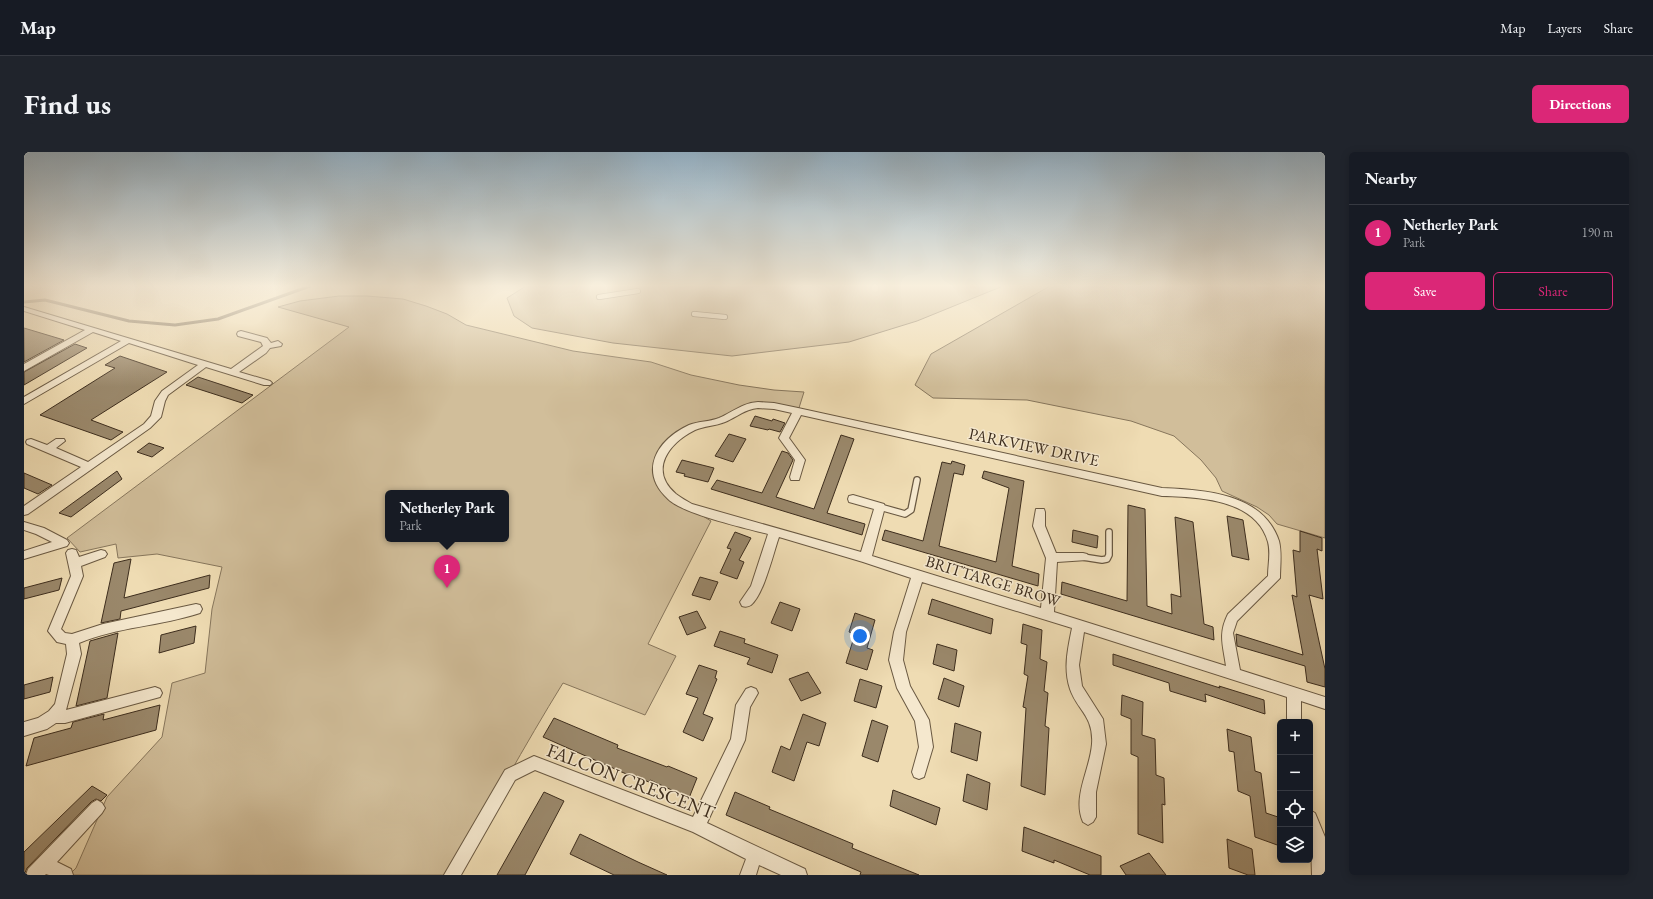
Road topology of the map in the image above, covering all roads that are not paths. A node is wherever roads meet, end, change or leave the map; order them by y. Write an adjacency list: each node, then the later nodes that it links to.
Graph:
1 (57, 320): 2 (street)
2 (92, 329): 4 (street); 8 (street)
3 (241, 334): 6 (street)
4 (128, 340): 7 (street); 11 (street)
5 (278, 344): 6 (street)
6 (267, 346): 9 (street)
7 (205, 364): 9 (street); 16 (street)
8 (24, 368)
9 (233, 372): 10 (street)
10 (267, 383)
11 (24, 401)
12 (798, 411): 17 (street); 18 (street, PARKVIEW DRIVE); 38 (street, PARKVIEW DRIVE)
13 (60, 441): 15 (street)
14 (31, 442): 15 (street)
15 (48, 449): 16 (street)
16 (89, 466): 22 (street)
17 (796, 477)
18 (659, 480): 25 (street, BRITTARGE BROW)
19 (917, 480): 21 (lane)
20 (853, 499): 21 (street)
21 (880, 506): 30 (street)
22 (24, 512)
23 (1040, 512): 31 (street)
24 (24, 526): 28 (street)
25 (776, 532): 30 (street, BRITTARGE BROW); 33 (street)
26 (1109, 532): 29 (lane)
27 (101, 554): 37 (street)
28 (24, 555)
29 (1083, 557): 31 (street)
30 (865, 558): 32 (street, BRITTARGE BROW)
31 (1052, 558): 35 (street)
32 (918, 576): 35 (street, BRITTARGE BROW); 46 (street)
33 (746, 602)
34 (196, 609): 37 (street)
35 (1047, 616): 36 (street, BRITTARGE BROW)
36 (1079, 625): 38 (street, BRITTARGE BROW); 48 (street)
37 (72, 640): 43 (street)
38 (1234, 674): 41 (street, BRITTARGE BROW)
39 (155, 693): 43 (street)
40 (751, 693): 49 (street)
41 (1294, 693): 42 (street, BRITTARGE BROW); 44 (street)
42 (1325, 703)
43 (54, 716): 45 (street)
44 (1294, 719)
45 (24, 730)
46 (919, 772)
47 (97, 808): 52 (street)
48 (1088, 817)
49 (697, 826): 51 (street, FALCON CRESCENT); 54 (street, FALCON CRESCENT)
50 (1313, 826): 57 (street)
51 (755, 855): 55 (street); 56 (street, FALCON CRESCENT)
52 (39, 870): 53 (street)
53 (65, 875)
54 (452, 875)
55 (748, 875)
56 (799, 875)
57 (1320, 875)

